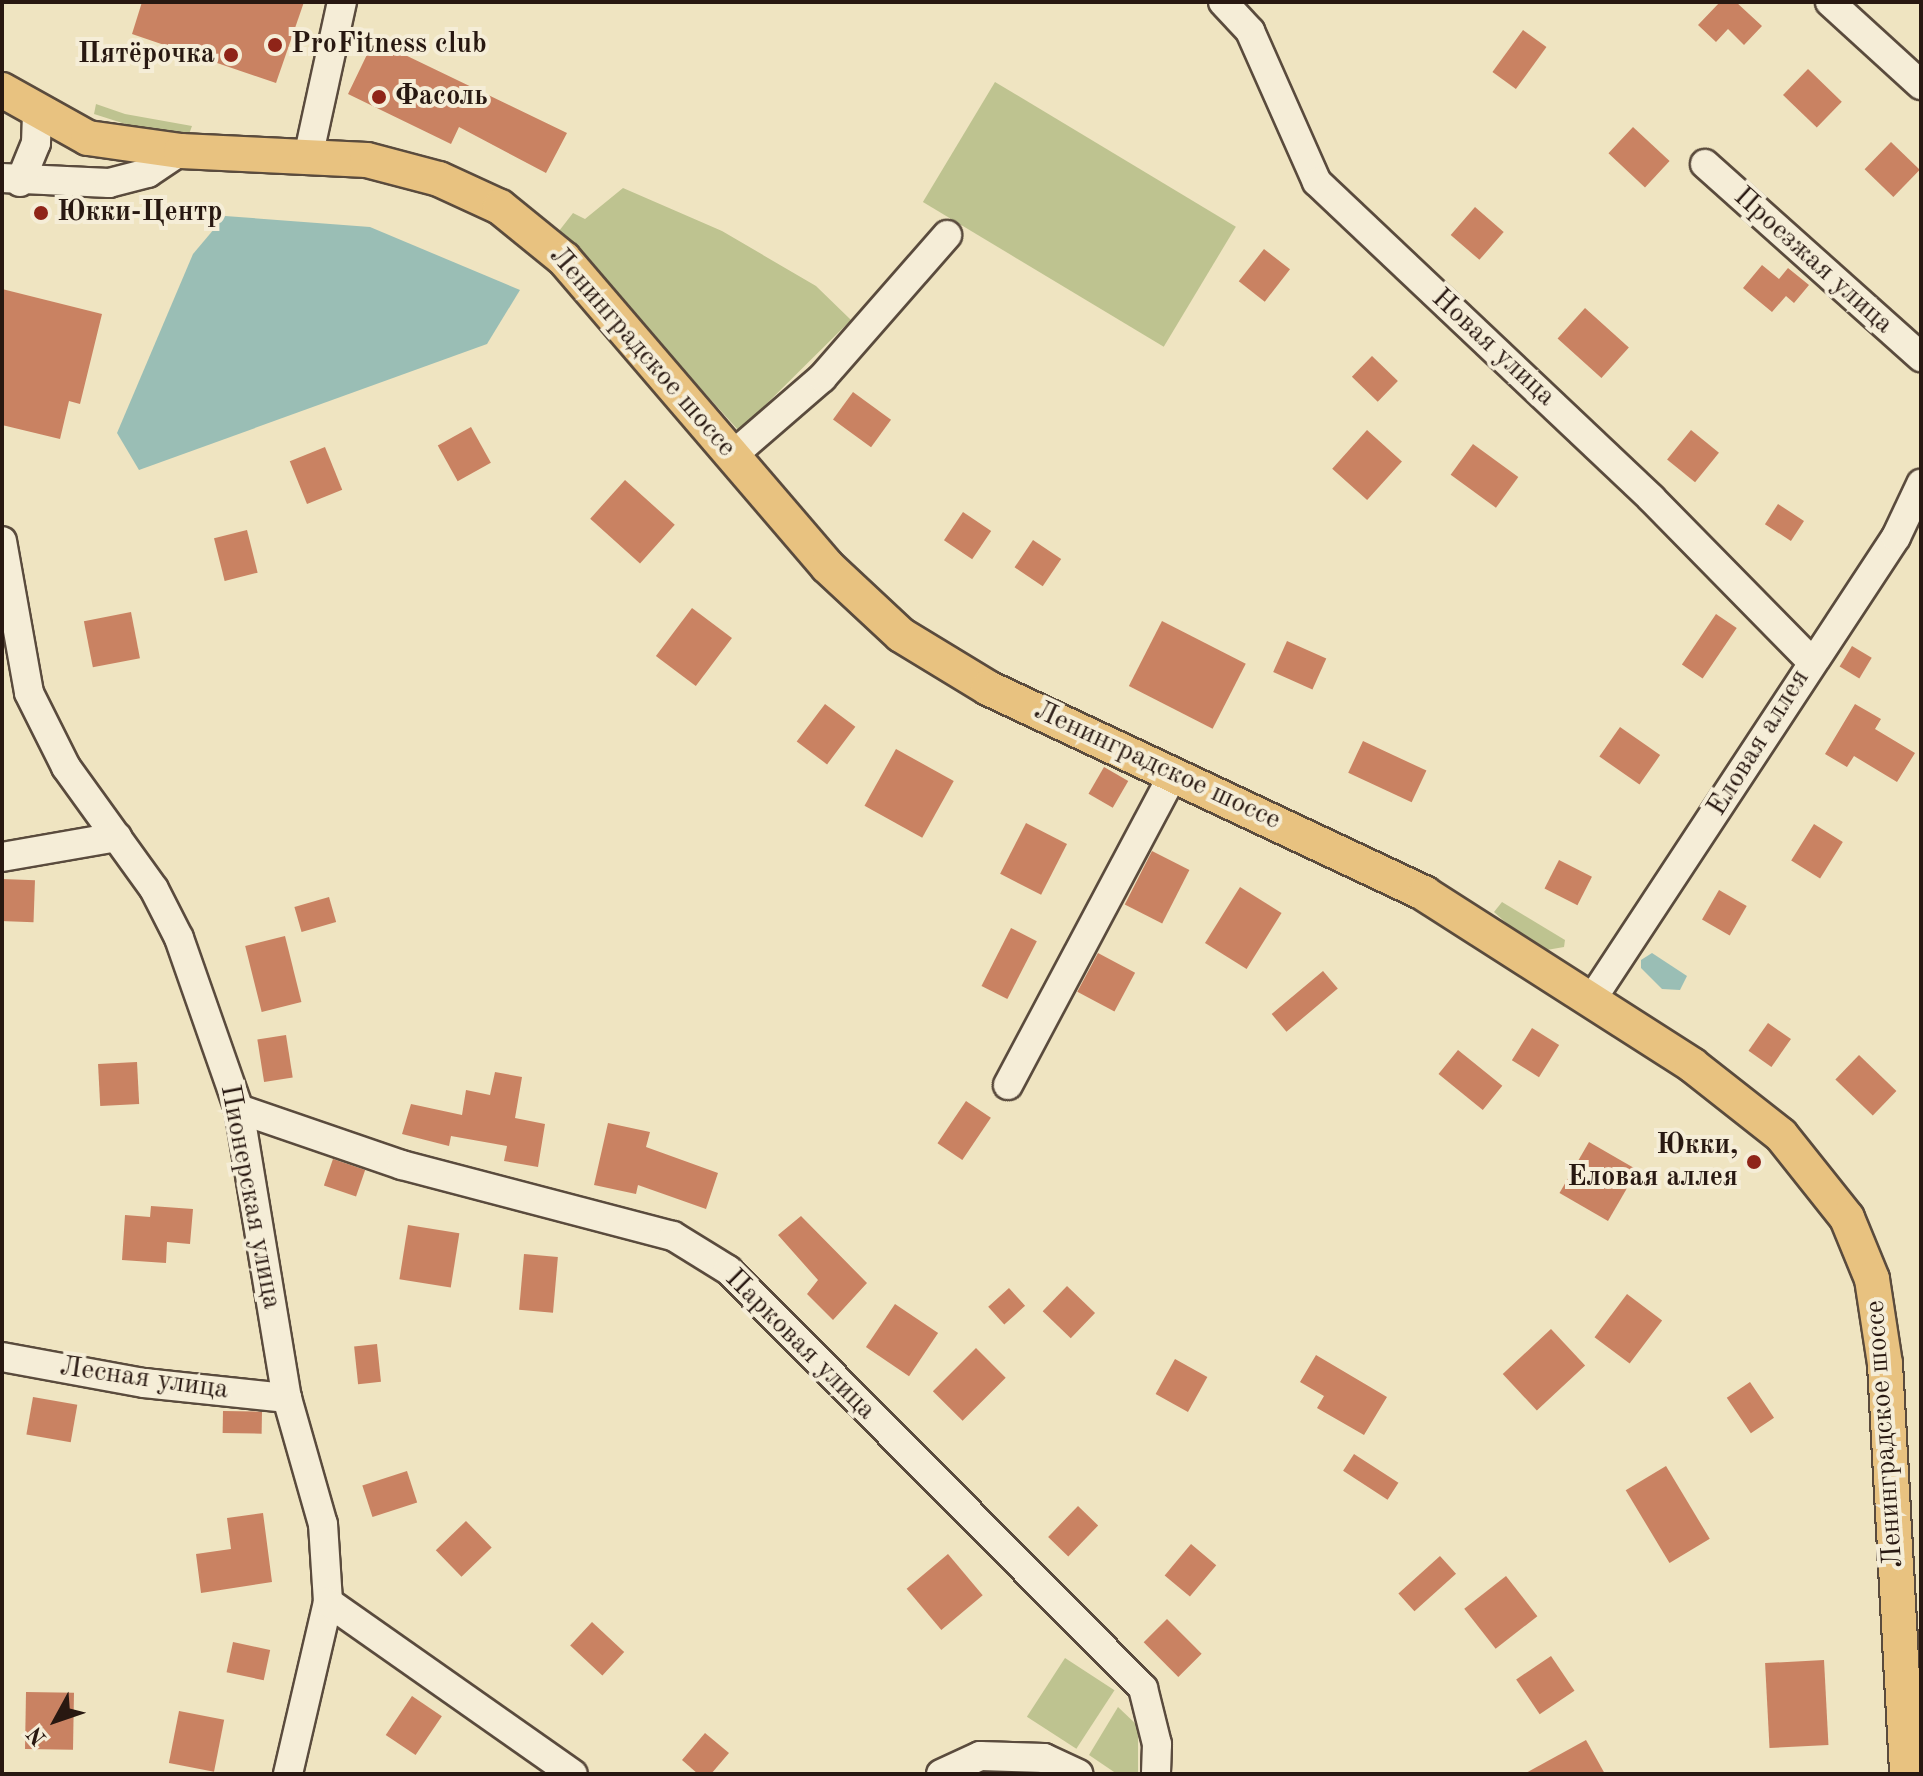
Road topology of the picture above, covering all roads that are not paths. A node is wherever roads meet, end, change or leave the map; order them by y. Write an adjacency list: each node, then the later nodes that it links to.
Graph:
1 (342, 2): 8 (street)
2 (1223, 2): 16 (street, Новая улица)
3 (1830, 2): 4 (street)
4 (1921, 85)
5 (2, 90): 6 (main road, Ленинградское шоссе)
6 (37, 114): 7 (main road, Ленинградское шоссе); 10 (street)
7 (181, 151): 8 (main road, Ленинградское шоссе); 10 (street)
8 (309, 153): 13 (main road, Ленинградское шоссе)
9 (1705, 164): 12 (street, Проезжая улица)
10 (11, 180)
11 (947, 235): 13 (street)
12 (1921, 357)
13 (733, 455): 17 (main road, Ленинградское шоссе)
14 (1921, 484): 16 (street, Еловая аллея)
15 (2, 541): 18 (street, Пионерская улица)
16 (1811, 661): 20 (street, Еловая аллея)
17 (1174, 773): 20 (main road, Ленинградское шоссе); 21 (street)
18 (117, 837): 19 (street); 22 (street, Пионерская улица)
19 (2, 857)
20 (1592, 999): 26 (main road, Ленинградское шоссе)
21 (1008, 1085)
22 (239, 1109): 24 (street, Пионерская улица); 31 (street, Парковая улица)
23 (2, 1357): 24 (street, Лесная улица)
24 (287, 1398): 25 (street, Пионерская улица)
25 (328, 1602): 27 (street, Пионерская улица); 28 (street)
26 (1911, 1658): 32 (main road, Ленинградское шоссе)
27 (288, 1774)
28 (573, 1774)
29 (941, 1774): 30 (street)
30 (1078, 1774)
31 (1156, 1774)
32 (1907, 1774)

